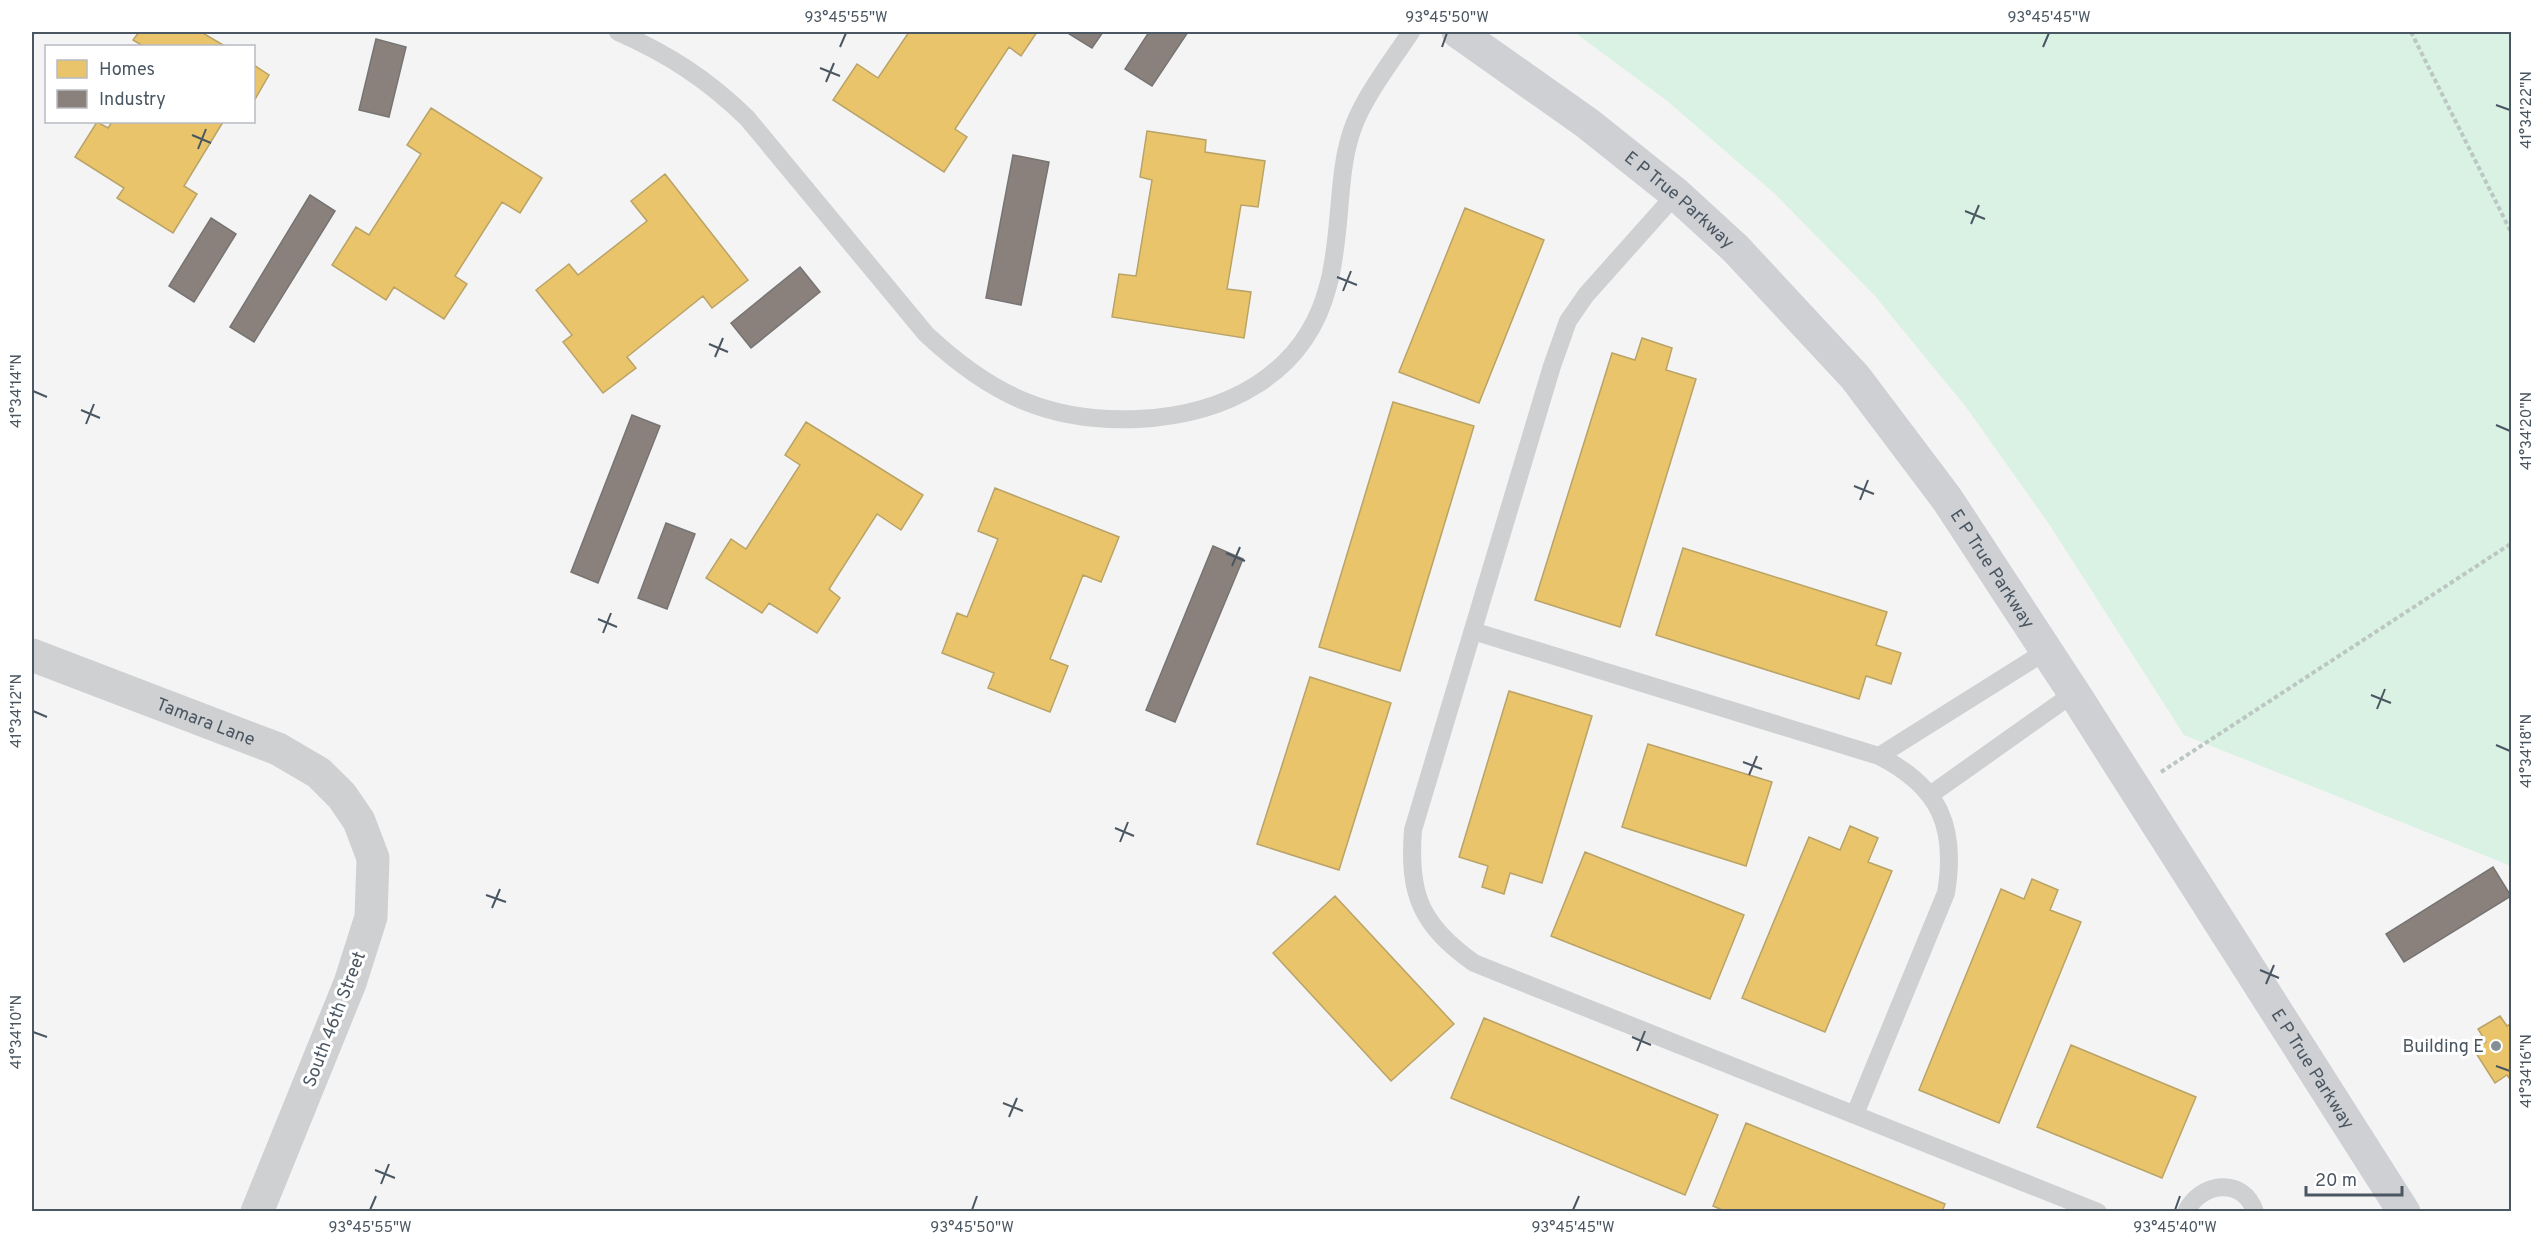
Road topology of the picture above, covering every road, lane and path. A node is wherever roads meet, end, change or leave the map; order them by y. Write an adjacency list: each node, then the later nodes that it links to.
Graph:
1 (618, 32): 2 (lane)
2 (1411, 32)
3 (1458, 32): 5 (main road, E P True Parkway)
4 (2410, 32): 6 (path)
5 (1676, 194): 8 (lane); 9 (main road, E P True Parkway)
6 (2511, 234)
7 (2511, 543): 13 (path)
8 (1473, 631): 12 (lane); 16 (lane)
9 (2046, 651): 11 (main road, E P True Parkway); 12 (lane)
10 (32, 655): 15 (street, Tamara Lane)
11 (2074, 693): 13 (main road, E P True Parkway); 14 (lane)
12 (1879, 756): 14 (lane)
13 (2134, 789): 21 (main road, E P True Parkway)
14 (1930, 795): 16 (lane)
15 (359, 821): 17 (street, South 46th Street)
16 (1855, 1114): 18 (lane)
17 (257, 1212)
18 (2098, 1212)
19 (2186, 1212): 20 (lane)
20 (2255, 1212)
21 (2404, 1212)

